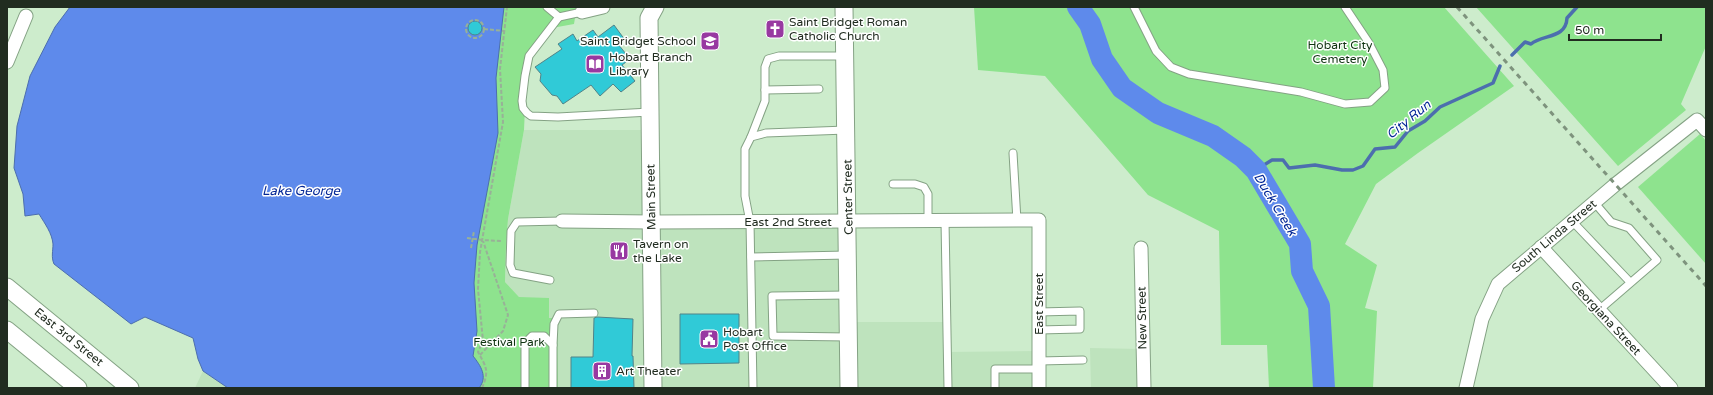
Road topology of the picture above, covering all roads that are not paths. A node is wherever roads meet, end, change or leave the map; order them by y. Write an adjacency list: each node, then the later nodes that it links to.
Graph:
1 (547, 7): 9 (lane)
2 (603, 7): 7 (street)
3 (655, 7): 14 (street, Main Street)
4 (844, 7): 10 (street, Center Street)
5 (1134, 7): 6 (lane)
6 (1345, 7)
7 (577, 11): 9 (lane)
8 (26, 16): 11 (street)
9 (559, 17): 14 (lane)
10 (845, 56): 13 (lane); 15 (street, Center Street)
11 (7, 62)
12 (819, 89): 13 (lane)
13 (765, 90): 17 (lane)
14 (650, 112): 27 (street, Main Street)
15 (846, 130): 17 (lane); 29 (street, Center Street)
16 (1706, 130): 20 (street, South Linda Street)
17 (751, 137): 28 (lane)
18 (1013, 153): 21 (lane)
19 (893, 184): 24 (lane)
20 (1594, 202): 26 (street, South Linda Street); 35 (lane)
21 (1016, 220): 22 (street, East 2nd Street); 25 (street, East 2nd Street)
22 (1039, 220): 39 (street, East Street)
23 (562, 221): 27 (street, East 2nd Street); 34 (lane)
24 (928, 221): 25 (street, East 2nd Street); 29 (street, East 2nd Street)
25 (945, 221): 54 (lane)
26 (1572, 221): 30 (street, South Linda Street); 35 (lane)
27 (652, 222): 28 (street, East 2nd Street); 51 (street, Main Street)
28 (750, 222): 29 (street, East 2nd Street); 33 (lane)
29 (848, 222): 32 (street, Center Street)
30 (1541, 247): 38 (street, Georgiana Street); 58 (street, South Linda Street)
31 (1141, 248): 57 (street, New Street)
32 (848, 255): 33 (lane); 37 (street, Center Street)
33 (751, 257): 52 (lane)
34 (550, 280)
35 (1630, 282): 38 (lane)
36 (7, 287): 48 (street, East 3rd Street)
37 (848, 294): 43 (street, Center Street); 43 (lane)
38 (1599, 310): 59 (street, Georgiana Street)
39 (1039, 312): 42 (street, East Street); 42 (lane)
40 (594, 313): 44 (lane)
41 (7, 330): 47 (street)
42 (1039, 330): 46 (street, East Street)
43 (849, 337): 53 (street, Center Street)
44 (553, 345): 49 (lane); 50 (lane)
45 (1082, 360): 46 (lane)
46 (1039, 365): 55 (lane); 56 (street, East Street)
47 (78, 388)
48 (130, 388)
49 (525, 388)
50 (553, 388)
51 (652, 388)
52 (753, 388)
53 (849, 388)
54 (948, 388)
55 (995, 388)
56 (1039, 388)
57 (1144, 388)
58 (1466, 388)
59 (1671, 388)

